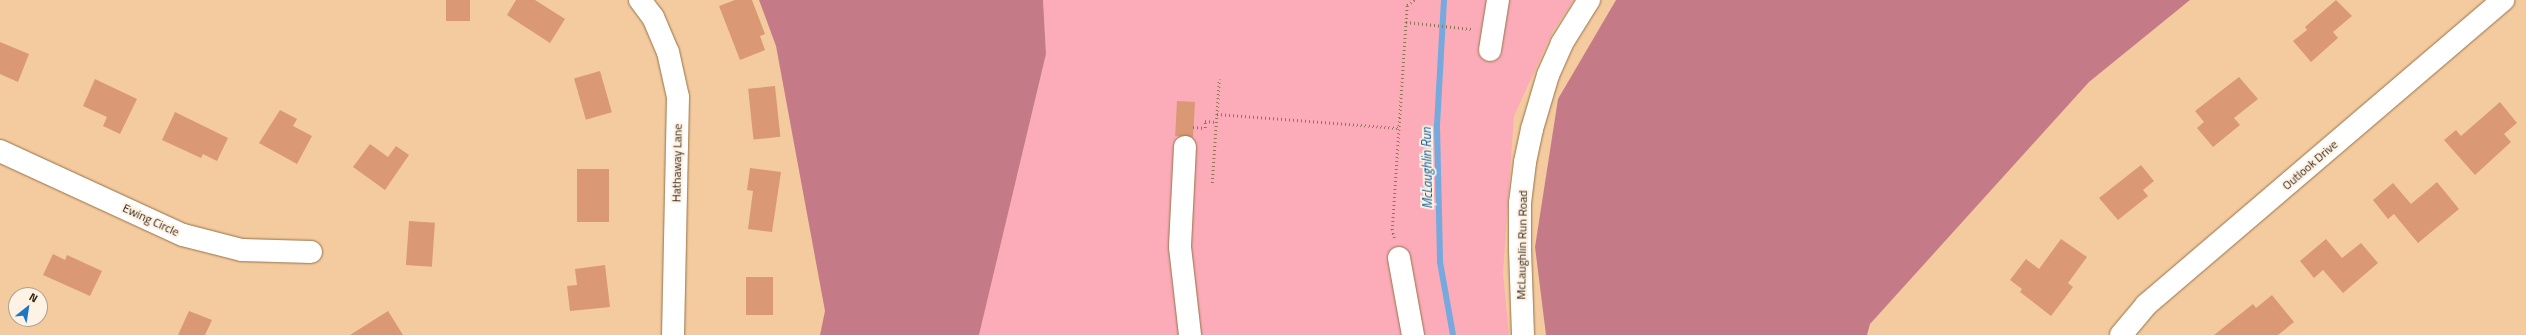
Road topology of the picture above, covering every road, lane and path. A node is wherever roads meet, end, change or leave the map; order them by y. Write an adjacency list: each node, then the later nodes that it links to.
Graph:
1 (640, 0): 18 (street, Hathaway Lane)
2 (1414, 0): 6 (path)
3 (1498, 0): 8 (street)
4 (1589, 0): 21 (street, McLaughlin Run Road)
5 (2503, 0): 22 (street, Outlook Drive)
6 (1406, 22): 7 (path); 12 (path)
7 (1467, 28)
8 (1490, 50)
9 (1219, 79): 10 (path)
10 (1217, 114): 11 (path); 12 (path)
11 (1216, 122): 13 (path); 15 (path)
12 (1398, 128): 17 (path)
13 (1187, 137): 19 (street)
14 (0, 151): 16 (street, Ewing Circle)
15 (1212, 183)
16 (311, 252)
17 (1399, 258): 20 (street)
18 (673, 335)
19 (1190, 335)
20 (1413, 335)
21 (1523, 335)
22 (2121, 335)

